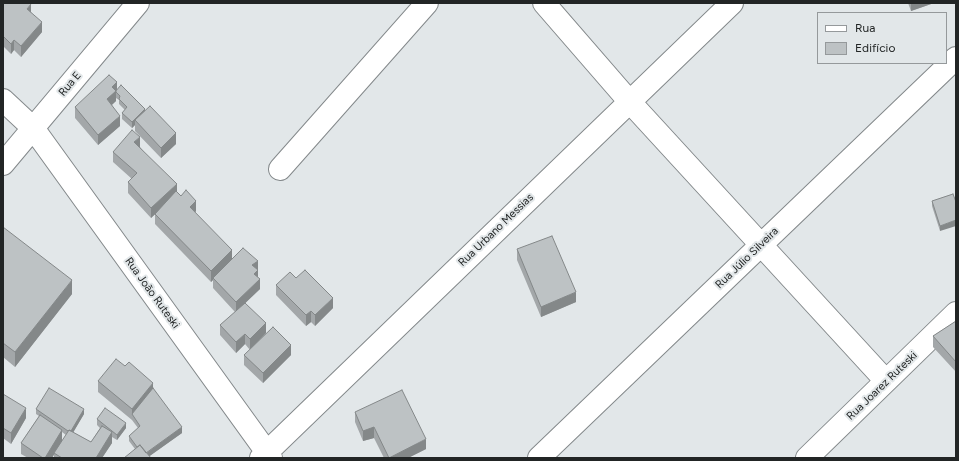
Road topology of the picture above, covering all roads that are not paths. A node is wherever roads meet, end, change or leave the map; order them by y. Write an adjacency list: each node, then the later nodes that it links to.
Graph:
1 (138, 3): 8 (street, Rua E)
2 (427, 3): 10 (street)
3 (544, 3): 7 (street)
4 (732, 3): 7 (street, Rua Urbano Messias)
5 (956, 58): 11 (street, Rua Júlio Silveira)
6 (3, 100): 8 (street, Rua João Ruteski)
7 (629, 101): 11 (street); 14 (street, Rua Urbano Messias)
8 (33, 128): 9 (street, Rua E); 14 (street, Rua João Ruteski)
9 (3, 164)
10 (280, 169)
11 (761, 244): 13 (street); 15 (street, Rua Júlio Silveira)
12 (956, 313): 13 (street, Rua Joarez Ruteski)
13 (886, 381): 16 (street, Rua Joarez Ruteski)
14 (266, 456)
15 (539, 458)
16 (807, 458)

